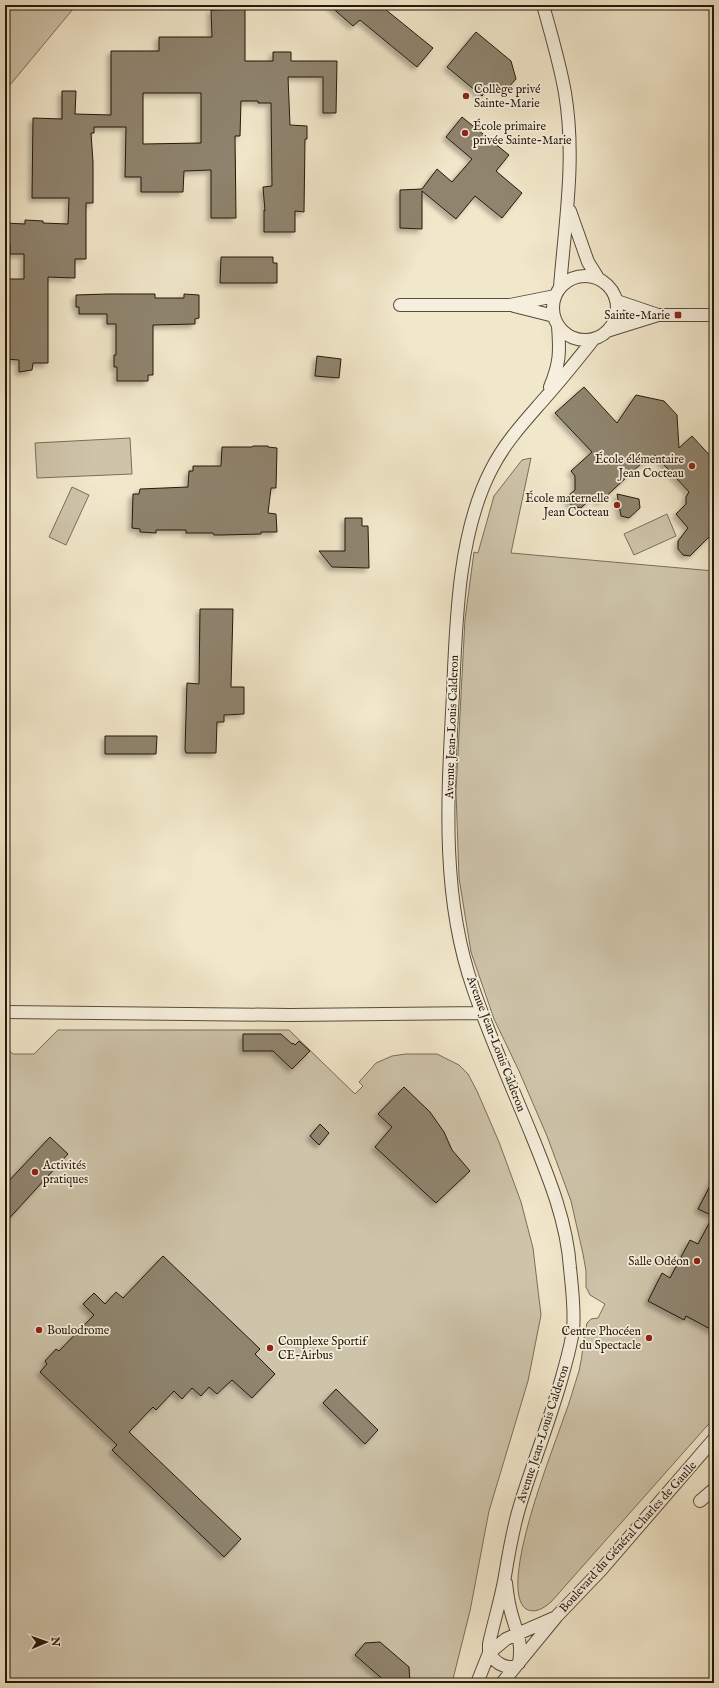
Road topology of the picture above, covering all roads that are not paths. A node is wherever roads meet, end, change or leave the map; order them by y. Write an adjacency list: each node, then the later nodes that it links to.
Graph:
1 (543, 5): 2 (street, Avenue Jean-Louis Calderon)
2 (568, 208): 3 (street, Avenue Jean-Louis Calderon); 4 (street, Avenue Jean-Louis Calderon)
3 (598, 278): 4 (street); 5 (street, Avenue Jean-Louis Calderon)
4 (557, 292): 7 (street); 10 (street, Avenue Jean-Louis Calderon)
5 (617, 301): 8 (street); 11 (street)
6 (400, 305): 7 (street)
7 (510, 305): 10 (street)
8 (658, 315): 9 (street); 11 (street, Avenue Jean-Louis Calderon)
9 (714, 315)
10 (556, 321): 12 (street); 13 (street, Avenue Jean-Louis Calderon)
11 (610, 330): 12 (street, Avenue Jean-Louis Calderon)
12 (593, 340): 13 (street, Avenue Jean-Louis Calderon)
13 (546, 398): 15 (street, Avenue Jean-Louis Calderon)
14 (5, 1012): 15 (street)
15 (481, 1012): 19 (street, Avenue Jean-Louis Calderon)
16 (714, 1439): 20 (street, Boulevard du Général Charles de Gaulle)
17 (714, 1489): 18 (street)
18 (700, 1501)
19 (505, 1578): 21 (street); 22 (street, Avenue Jean-Louis Calderon)
20 (557, 1616): 21 (street); 23 (street, Boulevard du Général Charles de Gaulle)
21 (519, 1634): 22 (street); 23 (street)
22 (489, 1653): 23 (street); 24 (street)
23 (517, 1665): 25 (street, Boulevard du Général Charles de Gaulle)
24 (477, 1683)
25 (502, 1683)

